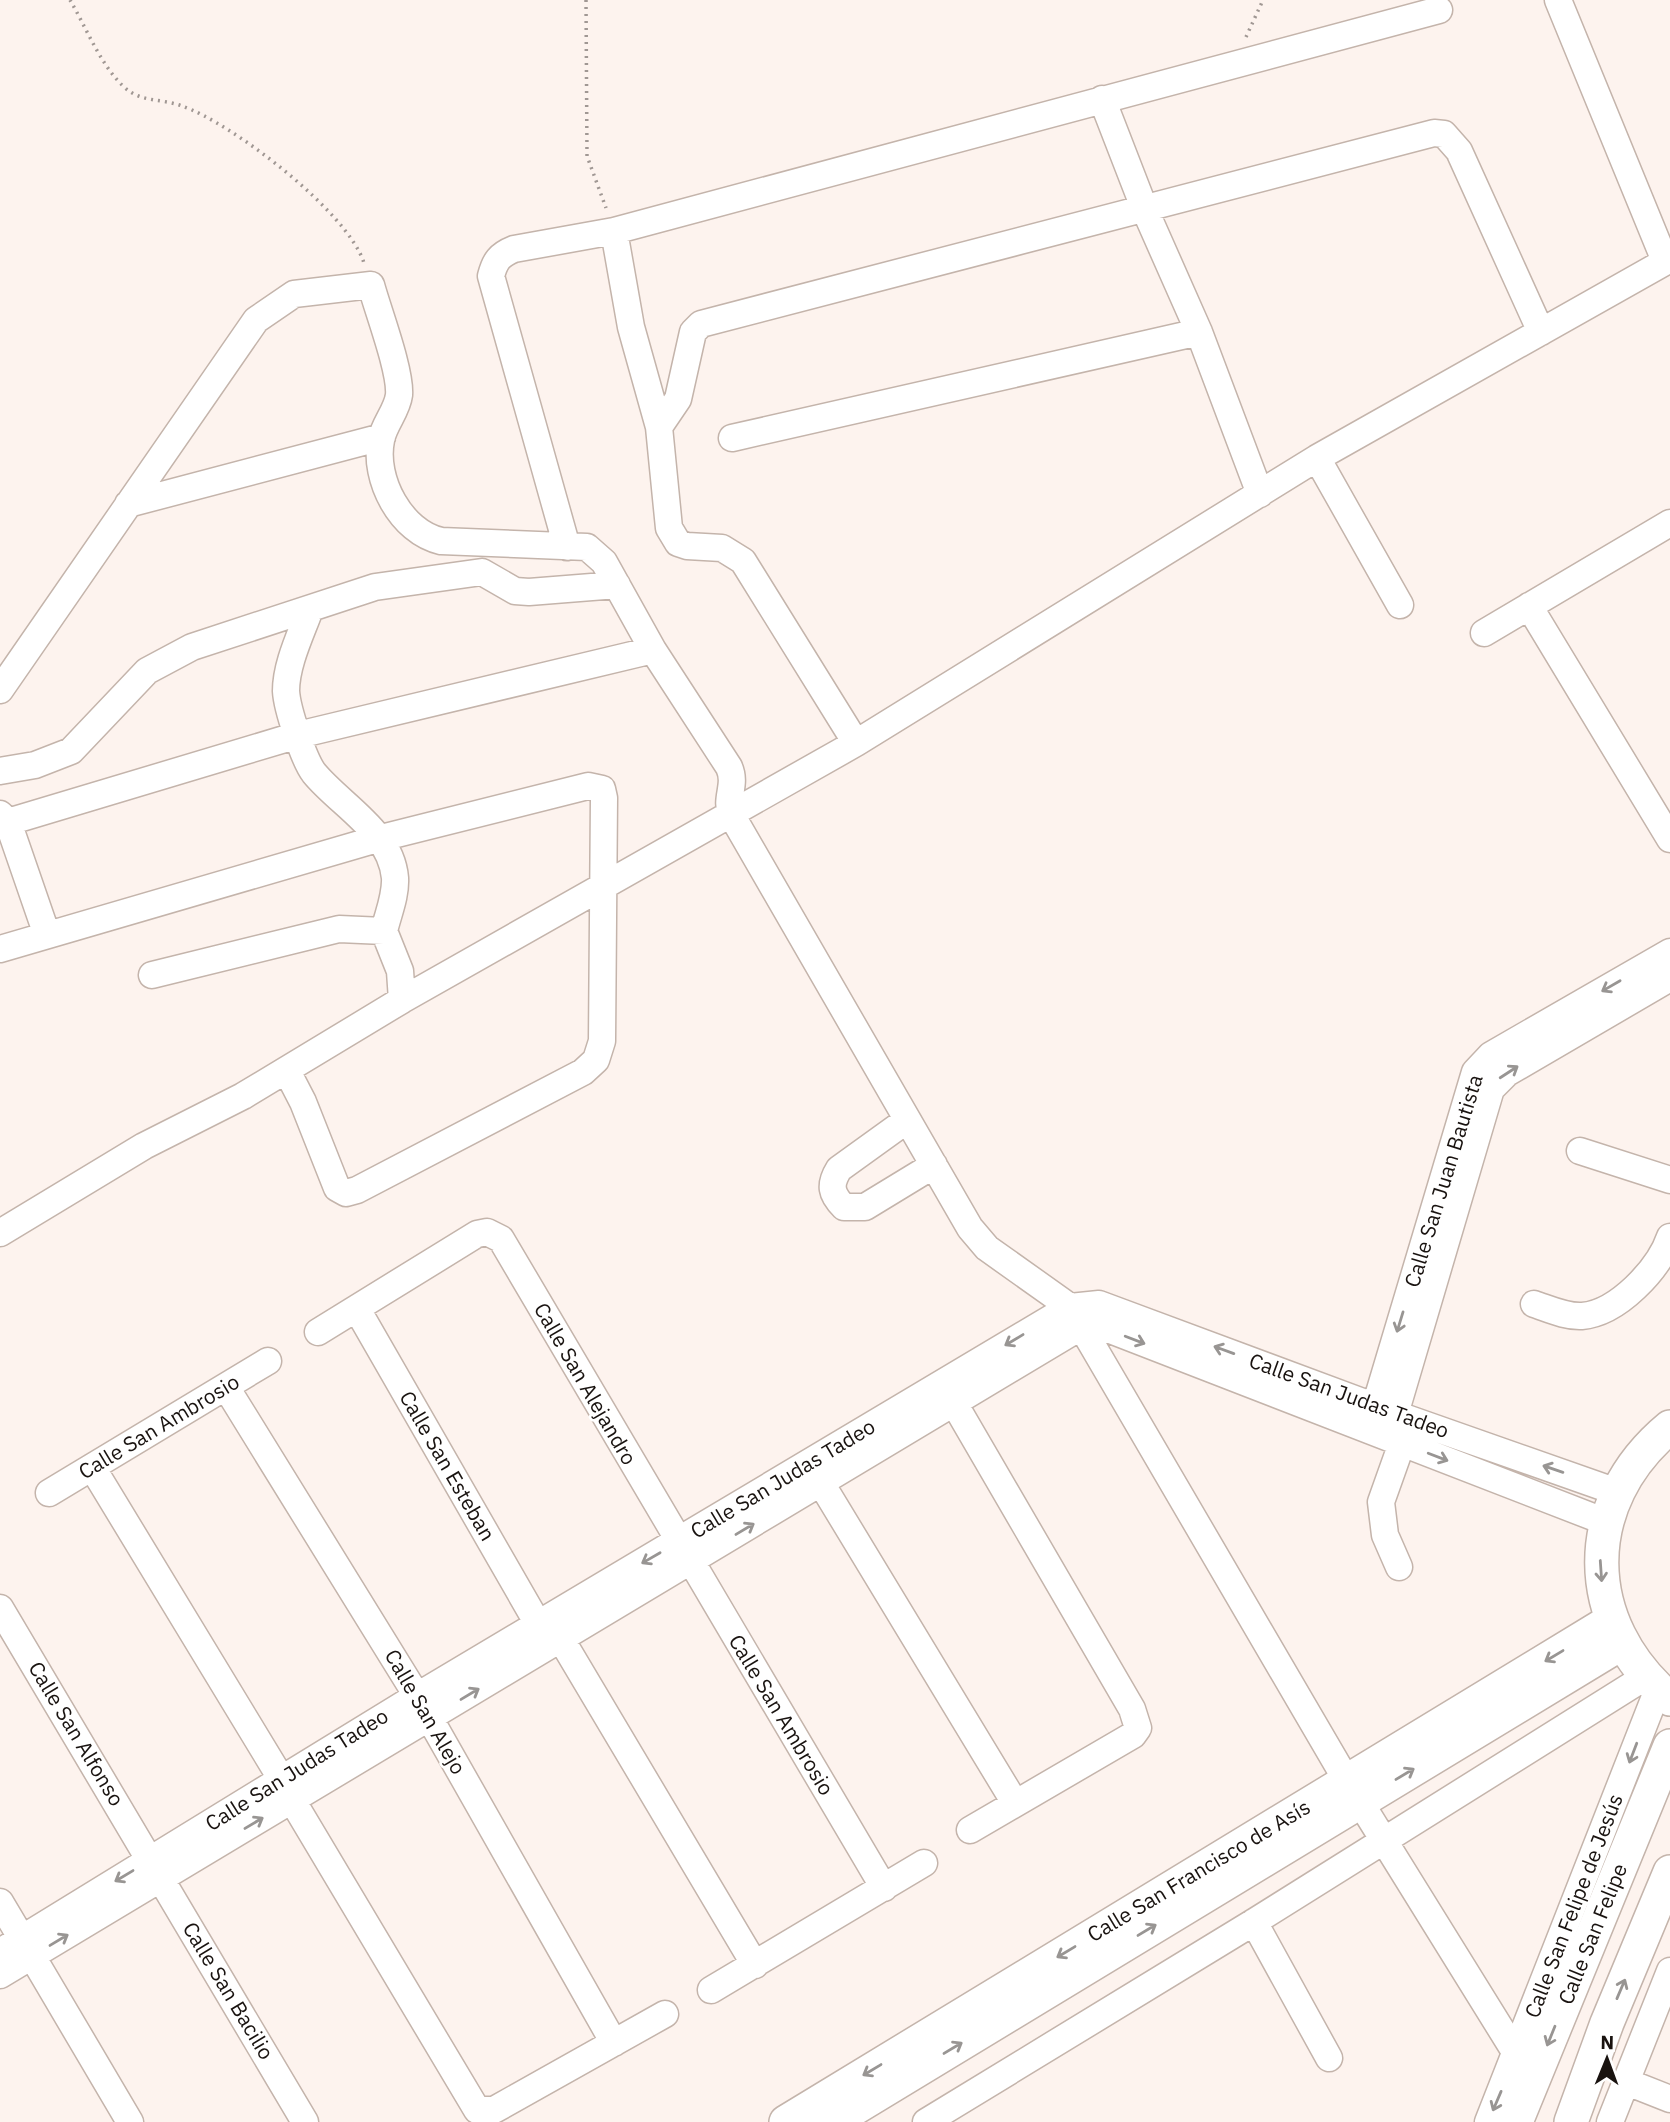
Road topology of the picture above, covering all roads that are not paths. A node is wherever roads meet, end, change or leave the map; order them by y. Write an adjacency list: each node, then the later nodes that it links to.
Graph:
1 (1558, 0): 6 (street)
2 (1439, 10): 3 (street)
3 (1102, 99): 4 (street); 5 (street)
4 (1145, 210): 7 (street); 8 (street); 9 (street)
5 (614, 231): 9 (street); 16 (street)
6 (1667, 260): 8 (street)
7 (1199, 331): 11 (street); 13 (street)
8 (1541, 332): 12 (street)
9 (659, 427): 25 (street)
10 (382, 437): 14 (street); 14 (street); 16 (street)
11 (732, 438)
12 (1317, 458): 13 (street); 18 (street)
13 (1260, 494): 25 (street)
14 (128, 504): 23 (street)
15 (1667, 532): 19 (street)
16 (567, 547): 17 (street)
17 (617, 584): 20 (street); 22 (street)
18 (1400, 605)
19 (1529, 606): 21 (street); 30 (street)
20 (310, 609): 24 (street); 26 (street)
21 (1484, 633)
22 (653, 650): 24 (street); 27 (street)
23 (0, 690)
24 (298, 735): 28 (street); 29 (street)
25 (856, 743): 27 (street)
26 (0, 771)
27 (731, 814): 31 (street); 40 (street)
28 (4, 818): 33 (street)
29 (377, 839): 31 (street); 32 (street); 33 (street)
30 (1670, 839)
31 (605, 888): 38 (street); 39 (street)
32 (384, 931): 36 (street); 38 (street)
33 (47, 935): 34 (street)
34 (0, 948)
35 (1670, 952): 53 (street, Calle San Juan Bautista, one-way to 53)
36 (152, 975)
37 (1670, 978): 53 (street, Calle San Juan Bautista, one-way to 37)
38 (402, 1000): 39 (street)
39 (287, 1071): 44 (street)
40 (907, 1120): 42 (street); 42 (street)
41 (1580, 1151): 43 (street)
42 (933, 1165): 48 (street)
43 (1670, 1180)
44 (0, 1233)
45 (1670, 1237): 46 (street)
46 (1534, 1304)
47 (357, 1309): 49 (street); 59 (street, Calle San Alejandro); 62 (street, Calle San Esteban)
48 (1076, 1316): 52 (street, Calle San Judas Tadeo); 53 (street, Calle San Judas Tadeo); 59 (street, Calle San Judas Tadeo, one-way to 59); 69 (street)
49 (318, 1332)
50 (268, 1361): 51 (street, Calle San Ambrosio)
51 (226, 1387): 55 (street, Calle San Ambrosio); 66 (street, Calle San Alejo)
52 (954, 1403): 56 (street, Calle San Judas Tadeo); 70 (street)
53 (1386, 1425): 58 (street, Calle San Judas Tadeo); 60 (street)
54 (1670, 1427): 58 (main road)
55 (92, 1467): 57 (street, Calle San Ambrosio); 68 (street)
56 (821, 1483): 59 (street, Calle San Judas Tadeo, one-way to 56); 70 (street)
57 (50, 1493)
58 (1612, 1507): 63 (main road, one-way to 63)
59 (683, 1552): 62 (street, Calle San Judas Tadeo, one-way to 62); 64 (street, Calle San Judas Tadeo); 76 (street, Calle San Ambrosio)
60 (1399, 1567)
61 (0, 1608): 74 (street, Calle San Alfonso)
62 (538, 1624): 66 (street, Calle San Judas Tadeo)
63 (1617, 1632): 65 (main road); 69 (main road, Calle San Francisco de Asís)
64 (561, 1639): 66 (street, Calle San Judas Tadeo, one-way to 64); 80 (street)
65 (1658, 1688): 72 (street); 86 (street, Calle San Felipe de Jesús, one-way to 86)
66 (423, 1707): 68 (street, Calle San Judas Tadeo); 85 (street, Calle San Alejo)
67 (1670, 1746): 96 (main road, Calle San Felipe, one-way to 96)
68 (287, 1790): 74 (street, Calle San Judas Tadeo); 85 (street)
69 (1353, 1791): 72 (street); 92 (main road, Calle San Francisco de Asís, one-way to 92); 93 (main road, Calle San Francisco de Asís, one-way to 69)
70 (1015, 1803): 71 (street)
71 (970, 1830)
72 (1384, 1842): 78 (street); 86 (street)
73 (924, 1863): 76 (street)
74 (156, 1869): 79 (street, Calle San Judas Tadeo); 91 (street, Calle San Bacilio)
75 (1670, 1872): 97 (main road, one-way to 75)
76 (884, 1888): 80 (street)
77 (0, 1902): 79 (street)
78 (1254, 1923): 87 (street); 94 (street)
79 (18, 1949): 82 (street, Calle San Judas Tadeo); 90 (street)
80 (755, 1965): 83 (street)
81 (1670, 1970): 88 (street)
82 (0, 1975)
83 (711, 1990)
84 (666, 2014): 85 (street)
85 (614, 2043)
86 (1517, 2055): 95 (street, Calle San Felipe de Jesús, one-way to 95)
87 (1329, 2058)
88 (1627, 2082): 89 (street); 98 (street)
89 (1670, 2099)
90 (130, 2122)
91 (305, 2122)
92 (786, 2122)
93 (832, 2122)
94 (926, 2122)
95 (1488, 2122)
96 (1516, 2122)
97 (1571, 2122)
98 (1610, 2122)

